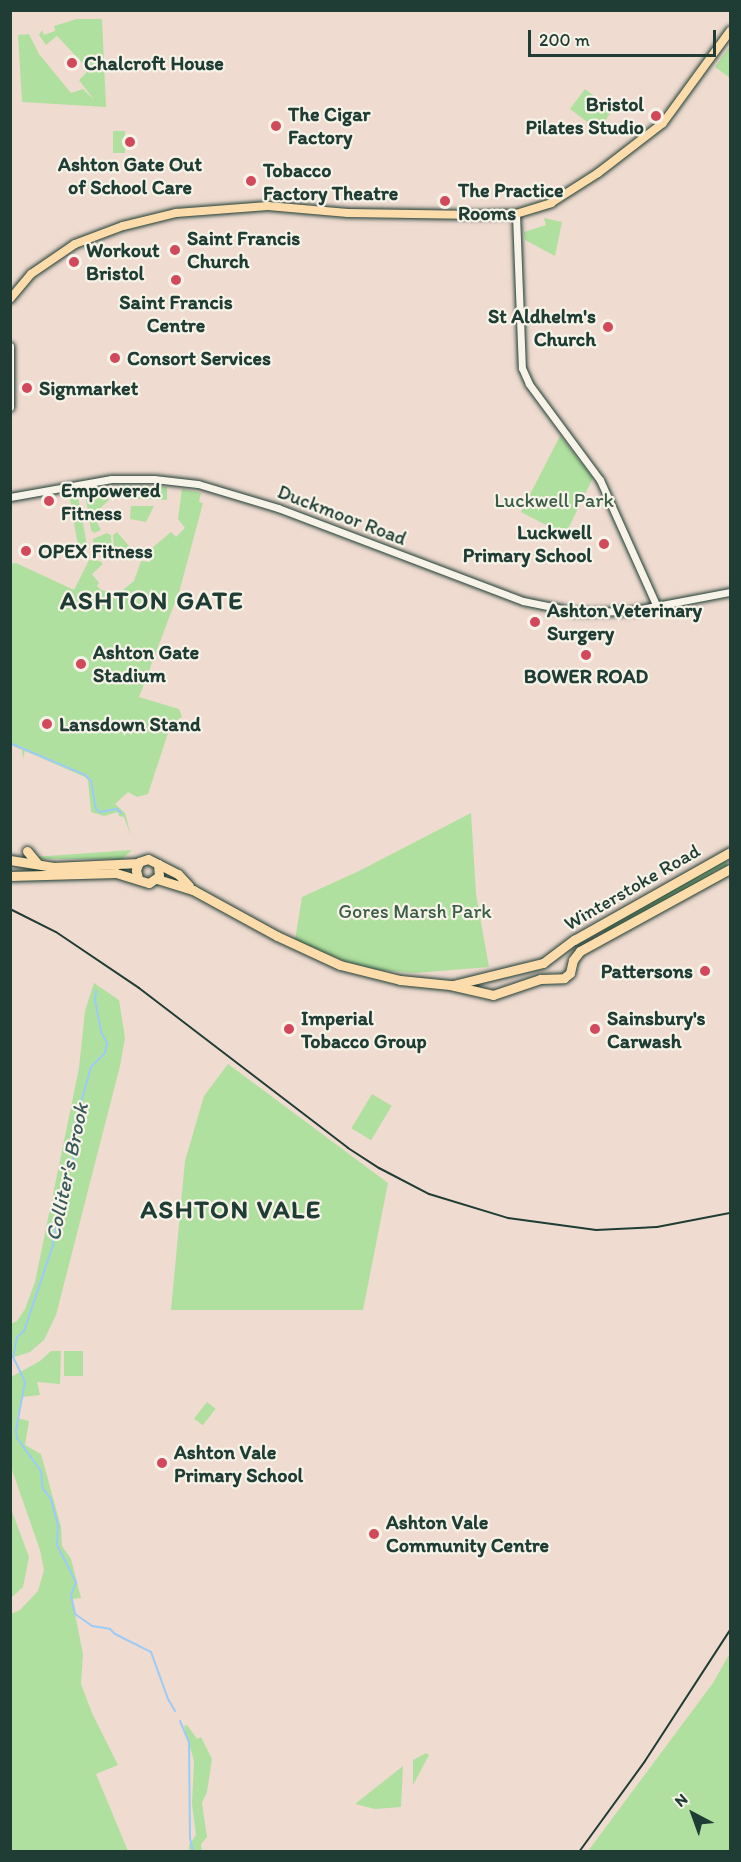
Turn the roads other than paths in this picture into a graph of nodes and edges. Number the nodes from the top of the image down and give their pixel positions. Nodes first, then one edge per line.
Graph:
1 (730, 31) edge
2 (516, 214) junction
3 (11, 302) edge
4 (10, 346) edge
5 (10, 407) edge
6 (10, 497) edge
7 (730, 592) edge
8 (657, 607) junction
9 (27, 851) dead end
10 (730, 852) edge
11 (10, 860) edge
12 (27, 862) junction
13 (139, 863) junction
14 (730, 863) edge
15 (38, 864) junction
16 (158, 864) junction
17 (730, 870) edge
18 (10, 874) edge
19 (42, 875) junction
20 (138, 878) junction
21 (157, 879) junction
22 (193, 890) junction
23 (552, 958) junction
24 (571, 965) junction
25 (486, 978) junction
26 (555, 979) junction
27 (450, 985) junction
28 (482, 992) junction

1 - 2 main road
2 - 3 main road
2 - 8 street
4 - 5 street
6 - 8 street, Duckmoor Road
7 - 8 street, Duckmoor Road
9 - 15 highway
10 - 14 highway, Winterstoke Road
10 - 23 highway, Winterstoke Road
11 - 12 highway
12 - 15 highway
12 - 19 highway
13 - 15 highway
13 - 16 highway
13 - 20 highway
16 - 21 highway
16 - 22 highway, Winterstoke Road
17 - 24 highway, Winterstoke Road
18 - 19 highway
19 - 20 highway
20 - 21 highway
21 - 22 highway, Winterstoke Road
22 - 27 highway, Winterstoke Road
23 - 24 highway, Winterstoke Road
23 - 25 highway, Winterstoke Road
23 - 26 highway
24 - 26 highway, Winterstoke Road
25 - 27 highway, Winterstoke Road
25 - 28 highway
26 - 28 highway, Winterstoke Road
27 - 28 highway, Winterstoke Road

